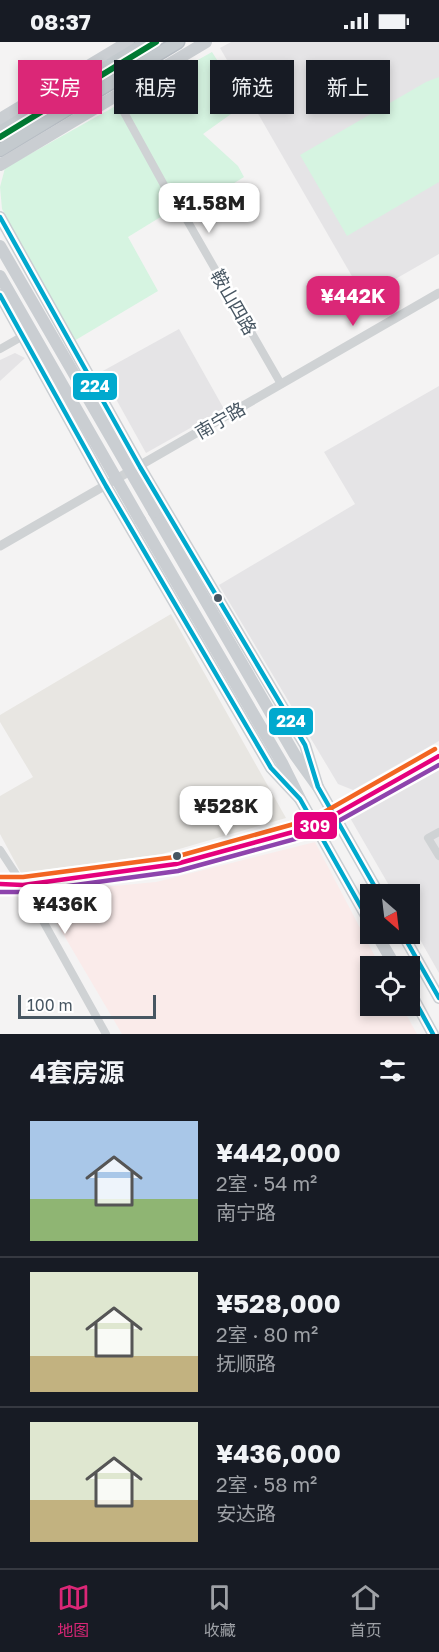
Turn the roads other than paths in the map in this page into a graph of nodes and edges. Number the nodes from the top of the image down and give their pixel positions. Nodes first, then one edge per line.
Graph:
1 (128, 42) edge
2 (147, 42) edge
3 (178, 42) edge
4 (206, 42) edge
5 (176, 60) edge
6 (114, 97) edge
7 (125, 114) edge
8 (0, 118) edge
9 (0, 132) edge
10 (0, 150) edge
11 (0, 165) edge
12 (0, 218) edge
13 (0, 246) edge
14 (0, 276) edge
15 (439, 293) edge
16 (0, 295) edge
17 (23, 336) junction
18 (0, 349) edge
19 (281, 384) junction
20 (140, 466) junction
21 (106, 486) junction
22 (0, 546) edge
23 (439, 756) edge
24 (318, 788) junction
25 (300, 799) junction
26 (334, 815) junction
27 (315, 826) junction
28 (439, 832) edge
29 (0, 850) edge
30 (439, 856) edge
31 (0, 884) edge
32 (373, 884) edge
33 (23, 885) junction
34 (360, 906) edge
35 (408, 944) edge
36 (439, 998) edge
37 (420, 1010) edge
38 (106, 1034) edge
39 (433, 1034) edge

1 - 8 main road
2 - 9 highway
3 - 10 highway
4 - 5 main road
6 - 11 main road
7 - 19 street, 鞍山四路
12 - 20 main road
13 - 24 main road, bridge
14 - 25 main road, bridge
15 - 19 street, 南宁路
16 - 17 main road
17 - 18 street
17 - 21 main road
19 - 20 street, 南宁路
20 - 21 street, 南宁路
20 - 24 main road
21 - 22 street, 南宁路
21 - 25 main road
23 - 26 main road
24 - 26 main road
25 - 27 main road
26 - 27 main road
26 - 32 main road
27 - 33 main road
27 - 34 main road
28 - 30 street
29 - 33 street
31 - 33 main road
33 - 38 street
35 - 36 main road
37 - 39 main road

